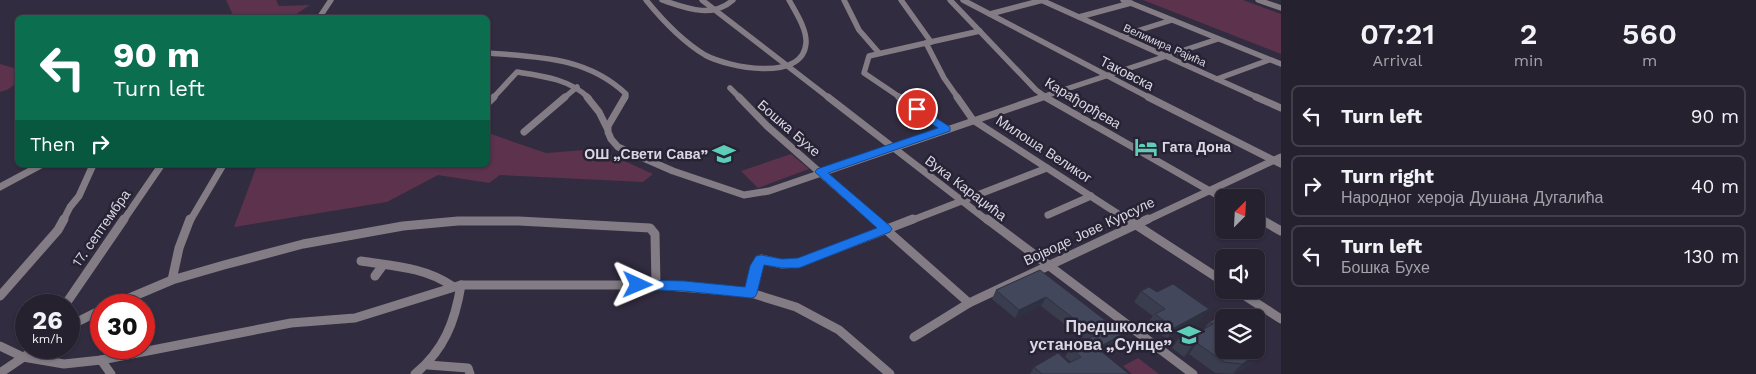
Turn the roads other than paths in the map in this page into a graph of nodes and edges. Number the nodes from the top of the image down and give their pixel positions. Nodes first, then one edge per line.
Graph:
1 (332, 0) edge
2 (646, 0) edge
3 (662, 0) edge
4 (702, 0) edge
5 (733, 0) edge
6 (790, 0) edge
7 (844, 0) edge
8 (902, 0) edge
9 (950, 0) edge
10 (963, 0) edge
11 (1023, 0) edge
12 (1042, 0) edge
13 (1123, 0) edge
14 (1258, 0) edge
15 (1131, 3) junction
16 (1018, 7) junction
17 (1281, 8) edge
18 (715, 10) junction
19 (990, 14) junction
20 (321, 15) edge
21 (1079, 16) junction
22 (1172, 20) junction
23 (980, 31) junction
24 (1121, 36) junction
25 (1218, 38) junction
26 (928, 42) junction
27 (490, 53) edge
28 (879, 53) junction
29 (1167, 56) junction
30 (1269, 60) junction
31 (1281, 64) edge
32 (786, 66) junction
33 (1106, 76) junction
34 (1217, 79) junction
35 (577, 87) junction
36 (730, 88) dead end
37 (1045, 97) junction
38 (490, 101) edge
39 (1281, 108) edge
40 (973, 120) junction
41 (607, 128) junction
42 (946, 129) junction
43 (524, 132) dead end
44 (894, 148) junction
45 (1278, 161) edge
46 (37, 167) edge
47 (92, 167) edge
48 (160, 167) dead end
49 (222, 167) edge
50 (1048, 168) junction
51 (820, 172) junction
52 (0, 187) edge
53 (1209, 191) junction
54 (1215, 194) edge
55 (1091, 196) junction
56 (963, 200) junction
57 (1048, 215) dead end
58 (1265, 222) edge
59 (1134, 224) junction
60 (886, 229) junction
61 (1281, 231) edge
62 (361, 260) dead end
63 (382, 264) junction
64 (1046, 265) junction
65 (375, 276) dead end
66 (1215, 276) edge
67 (172, 280) junction
68 (656, 285) junction
69 (457, 286) junction
70 (751, 293) junction
71 (72, 294) edge
72 (139, 294) edge
73 (0, 296) edge
74 (1250, 299) edge
75 (969, 303) junction
76 (1281, 319) edge
77 (914, 337) dead end
78 (1, 347) edge
79 (15, 353) edge
80 (20, 359) edge
81 (33, 359) edge
82 (101, 360) junction
83 (428, 365) junction
84 (0, 373) edge
85 (111, 374) edge
86 (415, 374) edge
87 (470, 374) edge
88 (890, 374) edge
89 (1193, 374) edge

1 - 20 street
2 - 32 street
3 - 18 street
4 - 18 street, Вука Караџића
5 - 18 street
6 - 32 street
7 - 28 street
8 - 26 street, Милоша Великог
9 - 23 street, Карађорђева
10 - 19 street, Таковска
11 - 16 street
12 - 16 street
12 - 21 street, Велимира Рајића
13 - 15 street
14 - 17 street
15 - 21 street
15 - 22 street
16 - 19 street
18 - 32 street, Вука Караџића
19 - 33 street, Таковска
21 - 24 street, Велимира Рајића
22 - 24 street
22 - 25 street
23 - 26 street
23 - 37 street, Карађорђева
24 - 29 street, Велимира Рајића
25 - 29 street
25 - 30 street
26 - 28 street
26 - 40 street, Милоша Великог
27 - 41 street
28 - 42 street
29 - 33 street
29 - 34 street, Велимира Рајића
30 - 31 street
30 - 34 street
32 - 44 street, Вука Караџића
33 - 37 street
33 - 45 street, Таковска
34 - 39 street, Велимира Рајића
35 - 38 street
35 - 41 street
35 - 43 street
36 - 51 street, Бошка Бухе
37 - 40 street
37 - 53 street, Карађорђева
40 - 42 street
40 - 50 street, Милоша Великог
41 - 51 street
42 - 44 street
44 - 51 street
44 - 56 street, Вука Караџића
45 - 53 street, Војводе Јове Курсуле
46 - 52 street
47 - 73 street
48 - 71 street, 17. септембра
49 - 67 street
50 - 55 street, Милоша Великог
50 - 56 street
51 - 60 street, Бошка Бухе
53 - 54 street, Карађорђева
53 - 59 street, Војводе Јове Курсуле
55 - 57 street
55 - 59 street, Милоша Великог
56 - 60 street
56 - 64 street, Вука Караџића
58 - 61 street
59 - 64 street, Војводе Јове Курсуле
59 - 66 street, Милоша Великог
60 - 70 street
60 - 75 street, Бошка Бухе
62 - 63 street
63 - 65 street
63 - 69 street
64 - 75 street, Војводе Јове Курсуле
64 - 89 street, Вука Караџића
67 - 68 street
67 - 72 street
68 - 69 street
68 - 70 street
69 - 82 street
69 - 83 street
70 - 88 street
74 - 76 street
75 - 77 street, Војводе Јове Курсуле
78 - 79 street
80 - 84 street
81 - 82 street
82 - 85 street
83 - 86 street
83 - 87 street

